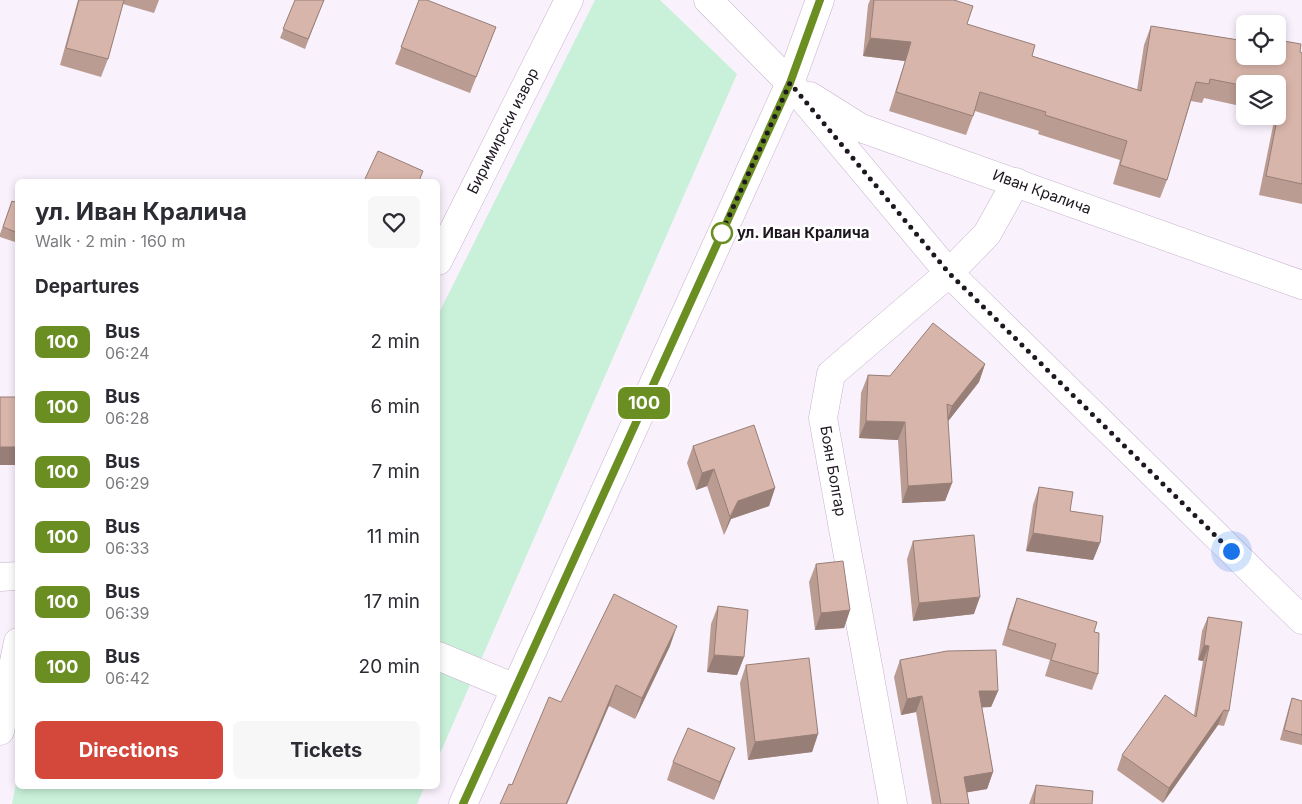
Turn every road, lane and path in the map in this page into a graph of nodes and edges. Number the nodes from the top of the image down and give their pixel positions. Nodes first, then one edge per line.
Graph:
1 (569, 0) edge
2 (708, 0) edge
3 (820, 0) edge
4 (790, 83) junction
5 (1016, 182) junction
6 (440, 257) edge
7 (949, 273) junction
8 (1302, 285) edge
9 (0, 576) edge
10 (15, 576) edge
11 (1302, 620) edge
12 (15, 657) edge
13 (440, 657) edge
14 (515, 688) junction
15 (0, 731) edge
16 (463, 804) edge
17 (893, 804) edge

1 - 6 street, Биримирски извор
2 - 4 street, Иван Кралича
3 - 4 street
4 - 5 street, Иван Кралича
4 - 7 street, Иван Кралича
4 - 14 street
5 - 7 street, Боян Болгар
5 - 8 street, Иван Кралича
7 - 11 street, Иван Кралича
7 - 17 street, Боян Болгар
9 - 10 street
12 - 15 street
13 - 14 street
14 - 16 street

